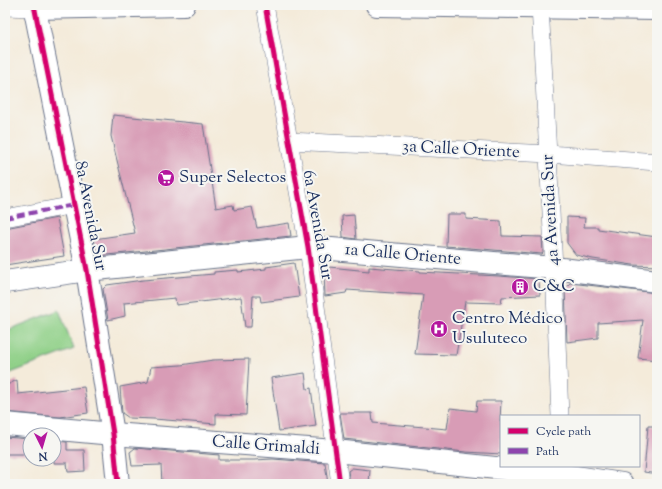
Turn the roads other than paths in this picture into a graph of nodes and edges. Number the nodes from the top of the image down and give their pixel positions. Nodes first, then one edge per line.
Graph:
1 (184, 5) edge
2 (265, 5) edge
3 (377, 5) edge
4 (34, 6) edge
5 (540, 6) edge
6 (5, 7) edge
7 (657, 9) edge
8 (288, 142) junction
9 (549, 154) junction
10 (657, 162) edge
11 (74, 206) junction
12 (5, 218) edge
13 (308, 247) junction
14 (554, 268) junction
15 (87, 270) junction
16 (5, 282) edge
17 (657, 282) edge
18 (560, 415) edge
19 (5, 424) edge
20 (112, 434) junction
21 (335, 451) junction
22 (562, 475) edge
23 (118, 484) edge
24 (340, 484) edge
25 (622, 484) edge

1 - 4 main road
2 - 8 street, 6a Avenida Sur
3 - 5 main road
4 - 6 street
4 - 11 main road, 8a Avenida Sur
5 - 7 main road
5 - 9 street, 4a Avenida Sur
8 - 9 street, 3a Calle Oriente
8 - 13 street, 6a Avenida Sur
9 - 10 street, 3a Calle Oriente
9 - 14 street, 4a Avenida Sur
11 - 12 street
11 - 15 main road, 8a Avenida Sur
13 - 14 main road, 1a Calle Oriente
13 - 15 main road, 1a Calle Oriente
13 - 21 street, 6a Avenida Sur
14 - 17 main road, 1a Calle Oriente
14 - 18 street, 4a Avenida Sur
15 - 16 main road, 1a Calle Oriente
15 - 20 main road, 8a Avenida Sur
19 - 20 main road, Calle Grimaldi
20 - 21 main road, Calle Grimaldi
20 - 23 main road, 8a Avenida Sur
21 - 22 main road, Calle Grimaldi
21 - 24 street, 6a Avenida Sur
22 - 25 main road, Calle Grimaldi

